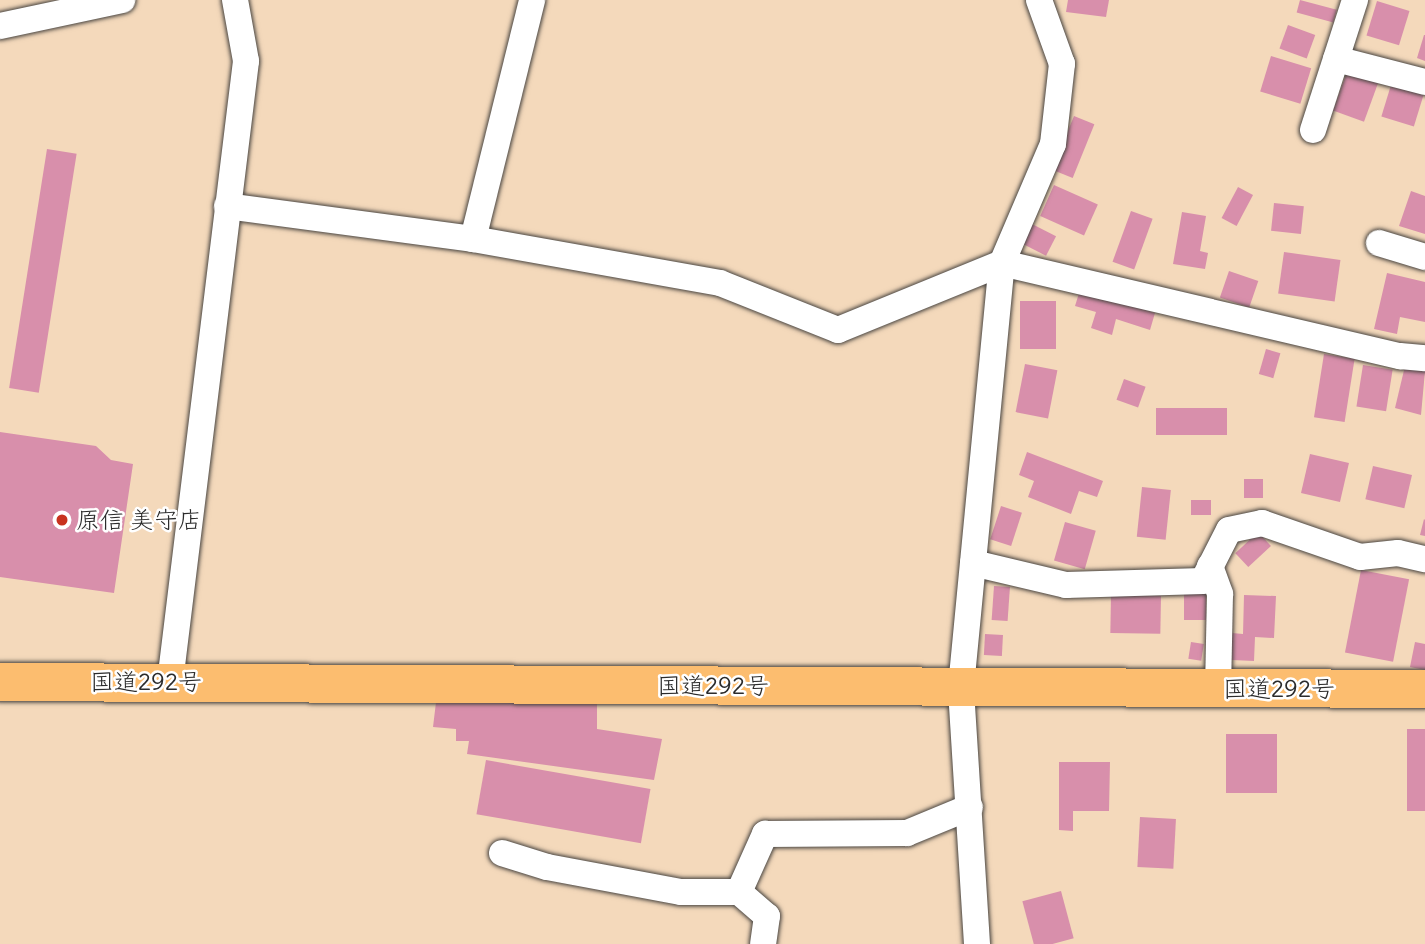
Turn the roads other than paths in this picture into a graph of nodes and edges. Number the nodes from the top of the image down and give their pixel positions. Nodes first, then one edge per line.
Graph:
1 (122, 0) edge
2 (235, 0) edge
3 (532, 0) edge
4 (1039, 0) edge
5 (1355, 0) edge
6 (0, 26) edge
7 (1336, 60) junction
8 (1425, 82) edge
9 (1313, 130) dead end
10 (227, 206) junction
11 (473, 239) junction
12 (1379, 243) dead end
13 (1425, 257) edge
14 (1002, 263) junction
15 (1425, 358) edge
16 (1425, 559) edge
17 (973, 564) junction
18 (1210, 566) junction
19 (0, 682) edge
20 (170, 682) junction
21 (961, 687) junction
22 (1218, 689) junction
23 (1425, 689) edge
24 (970, 807) junction
25 (502, 853) dead end
26 (739, 892) junction
27 (763, 944) edge
28 (977, 944) edge

1 - 6 street
2 - 10 street
3 - 11 street
4 - 14 street
5 - 7 street
7 - 8 street
7 - 9 street
10 - 11 street
10 - 20 street
11 - 14 street
12 - 13 street
14 - 15 street
14 - 17 street
16 - 18 street
17 - 18 street
17 - 21 street
18 - 22 street
19 - 20 highway, 国道292号
20 - 21 highway, 国道292号
21 - 22 highway, 国道292号
21 - 24 street
22 - 23 highway, 国道292号
24 - 26 street
24 - 28 street
25 - 26 street
26 - 27 street

